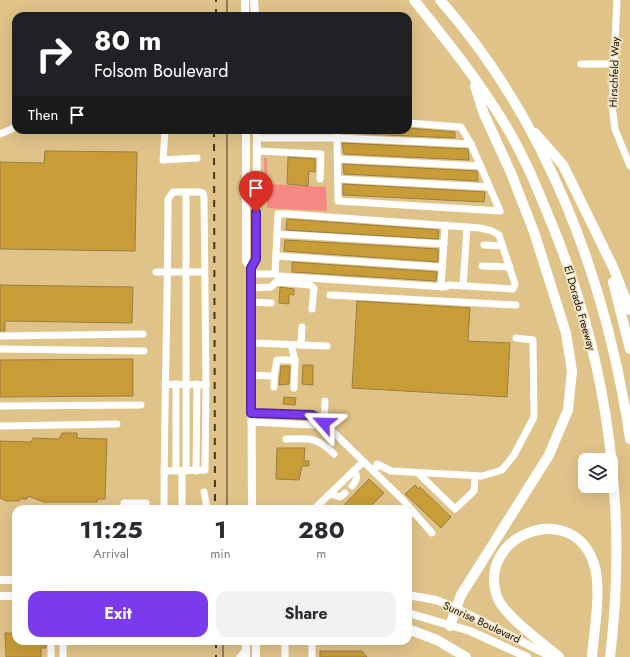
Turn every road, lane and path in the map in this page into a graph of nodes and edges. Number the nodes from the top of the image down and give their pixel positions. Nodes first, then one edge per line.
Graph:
1 (245, 0) edge
2 (254, 0) edge
3 (414, 0) edge
4 (440, 0) edge
5 (617, 0) edge
6 (245, 12) edge
7 (255, 12) edge
8 (581, 64) dead end
9 (614, 64) junction
10 (471, 72) junction
11 (525, 121) junction
12 (412, 123) edge
13 (12, 129) edge
14 (0, 134) edge
15 (165, 134) edge
16 (252, 134) edge
17 (252, 134) edge
18 (259, 134) edge
19 (276, 134) edge
20 (337, 134) edge
21 (337, 138) junction
22 (276, 139) junction
23 (471, 144) junction
24 (257, 151) junction
25 (197, 158) dead end
26 (338, 159) junction
27 (480, 166) junction
28 (630, 166) edge
29 (320, 179) dead end
30 (338, 179) junction
31 (489, 186) junction
32 (186, 192) junction
33 (445, 225) junction
34 (467, 227) junction
35 (277, 234) junction
36 (444, 244) junction
37 (484, 245) dead end
38 (502, 246) junction
39 (605, 251) junction
40 (276, 256) junction
41 (482, 266) dead end
42 (442, 267) junction
43 (510, 267) junction
44 (251, 271) junction
45 (156, 272) dead end
46 (168, 272) junction
47 (185, 272) junction
48 (204, 272) junction
49 (275, 274) junction
50 (462, 286) junction
51 (441, 287) junction
52 (251, 288) junction
53 (330, 295) dead end
54 (251, 302) junction
55 (271, 303) dead end
56 (516, 305) dead end
57 (312, 309) dead end
58 (630, 310) edge
59 (302, 327) dead end
60 (143, 334) dead end
61 (0, 336) edge
62 (516, 338) dead end
63 (251, 343) junction
64 (291, 345) junction
65 (301, 345) junction
66 (327, 346) dead end
67 (0, 349) edge
68 (144, 350) dead end
69 (630, 350) edge
70 (295, 360) junction
71 (251, 375) junction
72 (274, 376) junction
73 (165, 384) junction
74 (176, 384) junction
75 (198, 384) junction
76 (187, 385) junction
77 (206, 385) junction
78 (274, 387) dead end
79 (294, 388) dead end
80 (325, 401) dead end
81 (141, 405) dead end
82 (0, 406) edge
83 (251, 413) junction
84 (251, 422) junction
85 (324, 423) junction
86 (117, 424) dead end
87 (0, 426) edge
88 (286, 439) dead end
89 (630, 439) edge
90 (334, 454) dead end
91 (363, 462) junction
92 (354, 470) junction
93 (164, 471) junction
94 (181, 471) junction
95 (196, 471) junction
96 (374, 472) junction
97 (418, 473) junction
98 (475, 476) junction
99 (352, 486) dead end
100 (204, 492) dead end
101 (345, 493) dead end
102 (330, 494) junction
103 (124, 505) edge
104 (146, 505) edge
105 (164, 505) edge
106 (182, 505) edge
107 (206, 505) edge
108 (252, 505) edge
109 (318, 505) edge
110 (407, 505) edge
111 (412, 510) edge
112 (432, 532) dead end
113 (0, 580) edge
114 (12, 580) edge
115 (0, 596) edge
116 (12, 596) edge
117 (412, 596) edge
118 (456, 608) junction
119 (412, 614) edge
120 (450, 626) junction
121 (412, 631) edge
122 (51, 645) edge
123 (63, 645) edge
124 (256, 645) edge
125 (285, 645) edge
126 (312, 645) edge
127 (246, 654) edge
128 (51, 657) edge
129 (63, 657) edge
130 (240, 657) edge
131 (256, 657) edge
132 (285, 657) edge
133 (312, 657) edge
134 (466, 657) edge
135 (527, 657) edge
136 (552, 657) edge
137 (559, 657) edge
138 (592, 657) edge
139 (610, 657) edge

1 - 6 main road
2 - 7 main road
3 - 10 highway, El Dorado Freeway
4 - 11 highway, El Dorado Freeway
5 - 9 street, Hirschfeld Way
8 - 9 street
9 - 28 street, Hirschfeld Way
10 - 118 highway
10 - 139 highway, El Dorado Freeway
11 - 39 highway
11 - 89 highway, El Dorado Freeway
12 - 23 street
13 - 14 street
15 - 25 street
16 - 24 main road
17 - 44 main road
18 - 22 street
19 - 22 street
20 - 21 street
21 - 22 street
21 - 23 street
21 - 26 street
23 - 27 street
24 - 29 street
24 - 44 main road
26 - 27 street
26 - 30 street
27 - 31 street
30 - 31 street
30 - 31 street
32 - 46 street
32 - 47 street
32 - 48 street
33 - 34 street
33 - 35 street
33 - 36 street
34 - 38 street
34 - 50 street
35 - 36 street
35 - 40 street
36 - 42 street
37 - 38 street
38 - 43 street
39 - 58 highway
39 - 69 highway
40 - 42 street
40 - 49 street
41 - 43 street
42 - 51 street
43 - 50 street
44 - 49 street
44 - 52 main road
45 - 46 street
46 - 47 street
46 - 73 street
47 - 48 street
47 - 76 street
48 - 77 street
49 - 51 street
50 - 51 street
52 - 54 main road
52 - 57 street
53 - 56 street
54 - 55 street
54 - 63 main road
59 - 65 street
60 - 61 street
62 - 98 street
63 - 64 street
63 - 71 main road
64 - 65 street
64 - 70 street
65 - 66 street
67 - 68 street
70 - 72 street
70 - 79 street
71 - 72 street
71 - 83 main road
72 - 78 street
73 - 74 street
73 - 93 street
74 - 76 street
74 - 94 street
75 - 76 street
75 - 77 street
75 - 95 street
76 - 94 street
77 - 95 street
80 - 85 street
81 - 82 street
83 - 84 main road
83 - 85 street
84 - 85 street
84 - 108 main road
85 - 91 street
86 - 87 street
88 - 90 street
91 - 92 street
91 - 96 street
92 - 99 street
92 - 102 street
93 - 94 street
93 - 105 street
94 - 95 street
94 - 106 street
96 - 97 street
96 - 110 street
97 - 98 street
97 - 98 street
100 - 107 street
101 - 102 street
102 - 109 street
103 - 104 street
111 - 112 street
113 - 114 main road
115 - 116 main road
117 - 118 main road, Sunrise Boulevard
118 - 120 highway
118 - 136 main road, Sunrise Boulevard
119 - 120 main road, Sunrise Boulevard
120 - 135 main road, Sunrise Boulevard
121 - 134 highway
122 - 128 street
123 - 129 street
124 - 131 main road
125 - 132 street
126 - 133 street
127 - 130 street
137 - 138 highway

